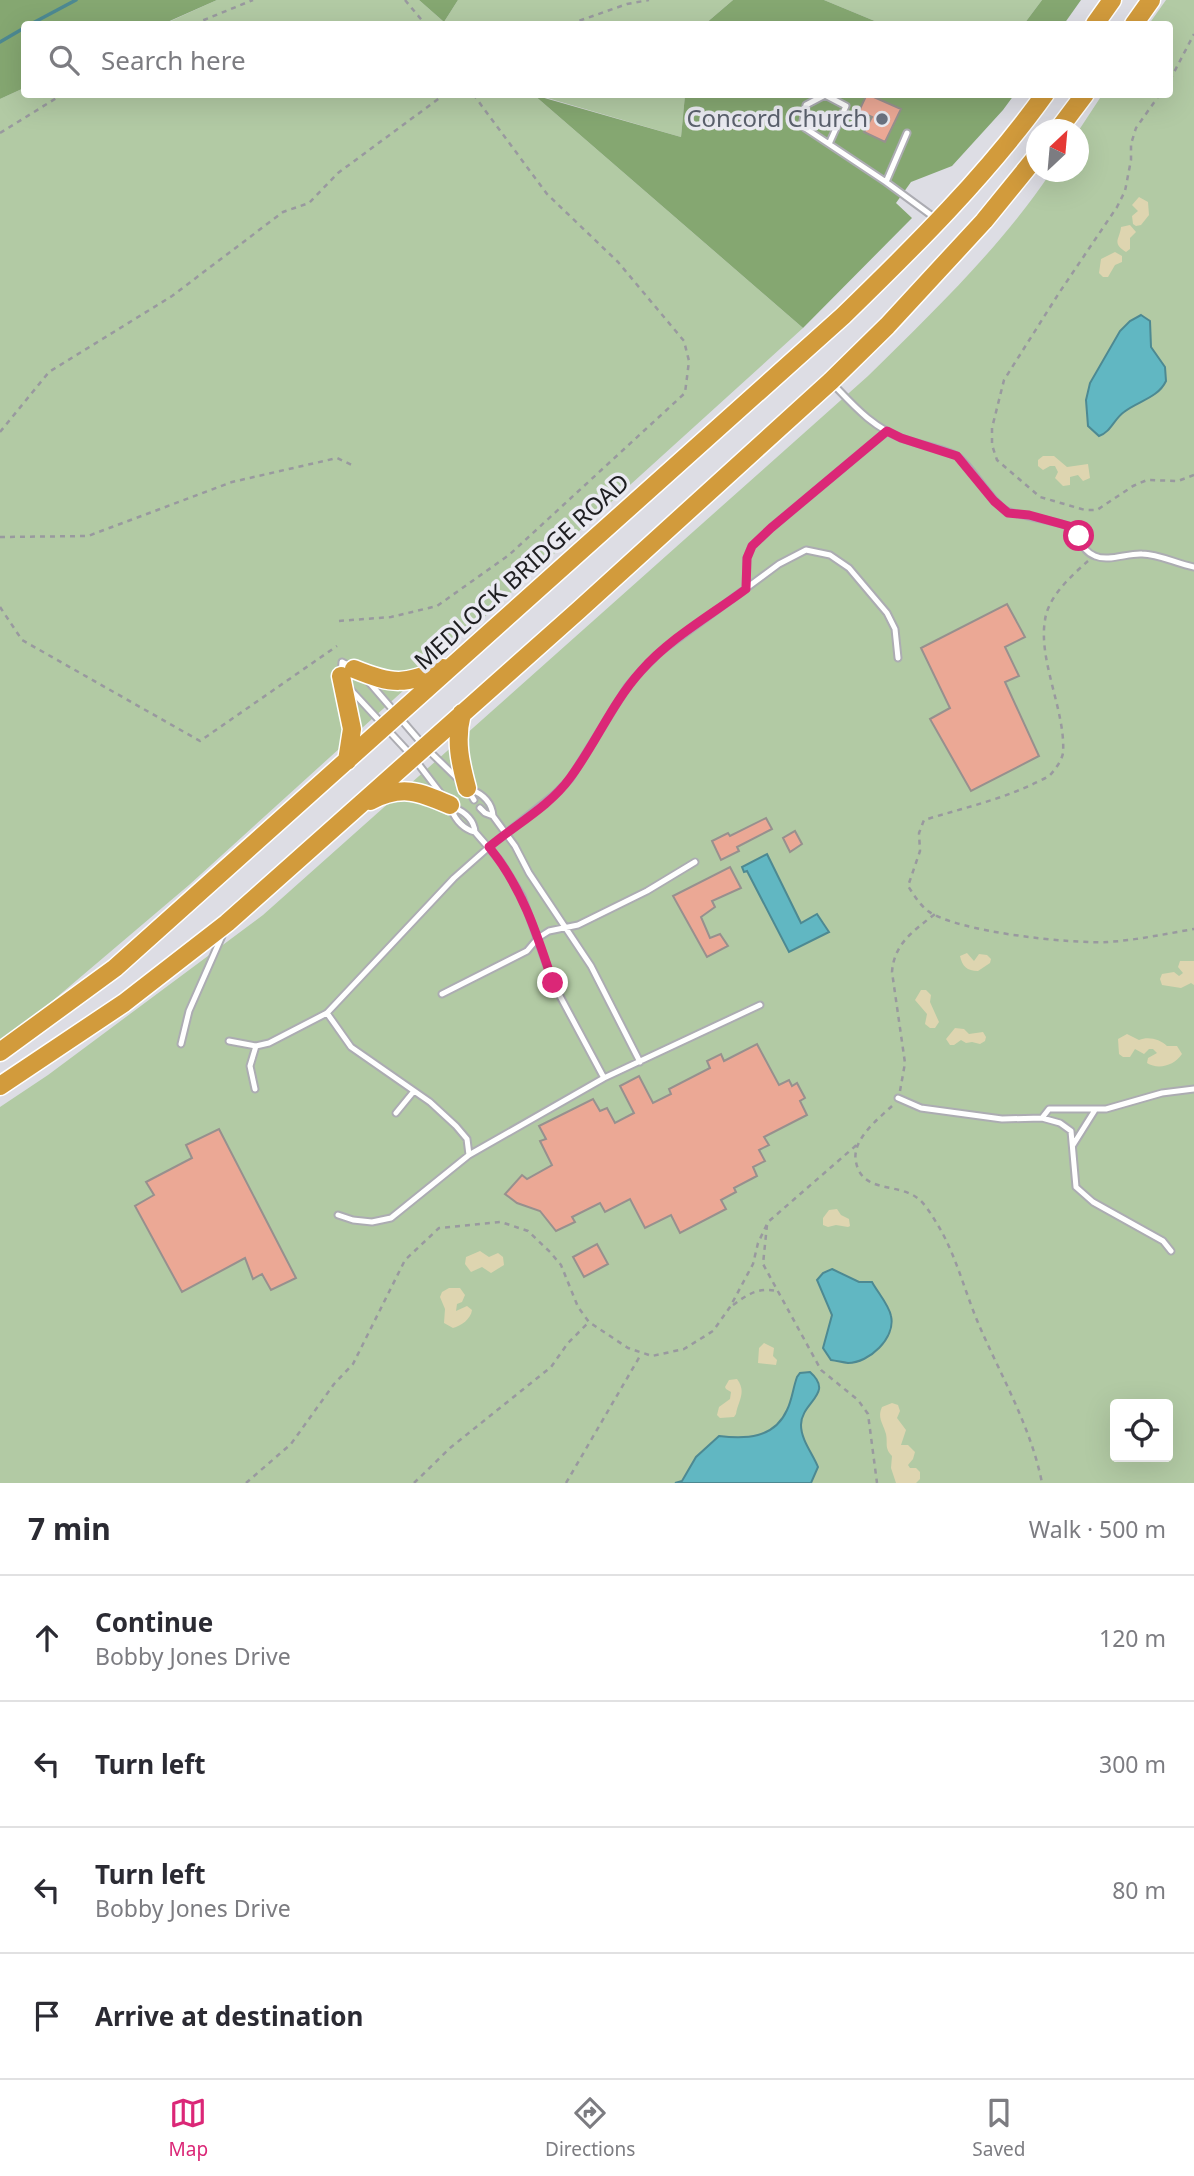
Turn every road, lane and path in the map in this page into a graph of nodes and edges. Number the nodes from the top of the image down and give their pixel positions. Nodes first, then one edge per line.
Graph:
1 (253, 0) edge
2 (405, 0) edge
3 (649, 0) edge
4 (1112, 0) edge
5 (1151, 0) edge
6 (201, 21) edge
7 (422, 21) edge
8 (579, 21) edge
9 (1097, 21) edge
10 (1136, 21) edge
11 (1194, 34) edge
12 (1173, 74) edge
13 (57, 98) edge
14 (440, 98) edge
15 (476, 98) edge
16 (819, 98) edge
17 (831, 98) edge
18 (1042, 98) edge
19 (1082, 98) edge
20 (1157, 98) edge
21 (1066, 119) edge
22 (0, 133) edge
23 (908, 134) dead end
24 (829, 144) junction
25 (1026, 170) edge
26 (886, 182) junction
27 (938, 220) junction
28 (831, 381) junction
29 (887, 431) junction
30 (0, 432) edge
31 (354, 466) dead end
32 (1194, 475) edge
33 (0, 537) edge
34 (1093, 556) junction
35 (1194, 567) edge
36 (746, 589) junction
37 (0, 607) edge
38 (339, 621) dead end
39 (337, 646) dead end
40 (898, 658) dead end
41 (459, 661) junction
42 (348, 672) junction
43 (462, 713) junction
44 (392, 721) junction
45 (419, 752) junction
46 (347, 761) junction
47 (470, 794) junction
48 (450, 805) junction
49 (480, 808) dead end
50 (355, 809) junction
51 (493, 816) junction
52 (475, 832) junction
53 (506, 832) junction
54 (489, 847) junction
55 (695, 862) dead end
56 (935, 915) junction
57 (227, 923) junction
58 (564, 928) junction
59 (1194, 929) edge
60 (538, 938) junction
61 (442, 994) dead end
62 (760, 1005) dead end
63 (327, 1013) junction
64 (229, 1041) dead end
65 (181, 1044) dead end
66 (256, 1046) junction
67 (0, 1052) edge
68 (640, 1062) junction
69 (604, 1078) junction
70 (0, 1086) edge
71 (255, 1089) dead end
72 (1194, 1089) edge
73 (414, 1091) junction
74 (898, 1098) junction
75 (1095, 1110) junction
76 (396, 1112) dead end
77 (1042, 1118) junction
78 (860, 1142) junction
79 (1073, 1145) junction
80 (469, 1154) junction
81 (338, 1215) dead end
82 (768, 1222) junction
83 (1171, 1251) dead end
84 (778, 1291) junction
85 (730, 1307) junction
86 (589, 1322) junction
87 (640, 1356) dead end
88 (246, 1483) edge
89 (414, 1483) edge
90 (566, 1483) edge
91 (877, 1483) edge
92 (1042, 1483) edge

1 - 6 path
2 - 7 path
3 - 8 path
4 - 9 highway
5 - 10 highway
11 - 12 path
13 - 22 path
14 - 30 path
15 - 38 path
16 - 24 lane
17 - 24 lane
18 - 27 highway, MEDLOCK BRIDGE ROAD
19 - 21 highway
20 - 32 path
23 - 26 lane
24 - 26 lane
25 - 28 highway
26 - 27 lane
27 - 41 highway, MEDLOCK BRIDGE ROAD
28 - 29 lane
28 - 43 highway
29 - 34 lane
29 - 36 lane
31 - 33 path
34 - 35 lane
34 - 56 path
36 - 40 lane
36 - 53 lane
37 - 39 path
41 - 42 highway
41 - 44 highway, MEDLOCK BRIDGE ROAD
42 - 44 lane
42 - 44 lane
42 - 46 highway
43 - 45 highway
43 - 47 highway
44 - 45 lane
44 - 45 lane
44 - 46 highway, MEDLOCK BRIDGE ROAD
45 - 47 lane
45 - 48 lane
45 - 50 highway
46 - 67 highway, MEDLOCK BRIDGE ROAD
47 - 48 lane
47 - 51 lane
48 - 50 highway
48 - 52 lane
48 - 52 lane
49 - 51 lane
50 - 57 highway
51 - 53 lane
52 - 54 lane
53 - 54 lane
53 - 58 lane
54 - 60 lane
54 - 63 lane
55 - 58 lane
56 - 59 path
56 - 74 path
57 - 65 lane
57 - 70 highway
58 - 60 lane
58 - 68 lane
60 - 61 lane
60 - 69 lane
62 - 68 lane
63 - 66 lane
63 - 73 lane
64 - 66 lane
66 - 71 lane
68 - 69 lane
69 - 80 lane
72 - 75 lane
73 - 76 lane
73 - 80 lane
74 - 77 lane
74 - 78 path
75 - 77 lane
75 - 79 lane
77 - 79 lane
78 - 82 path
78 - 92 path
79 - 83 lane
80 - 81 lane
82 - 84 path
82 - 85 path
84 - 85 path
84 - 91 path
85 - 86 path
86 - 88 path
86 - 89 path
87 - 90 path

